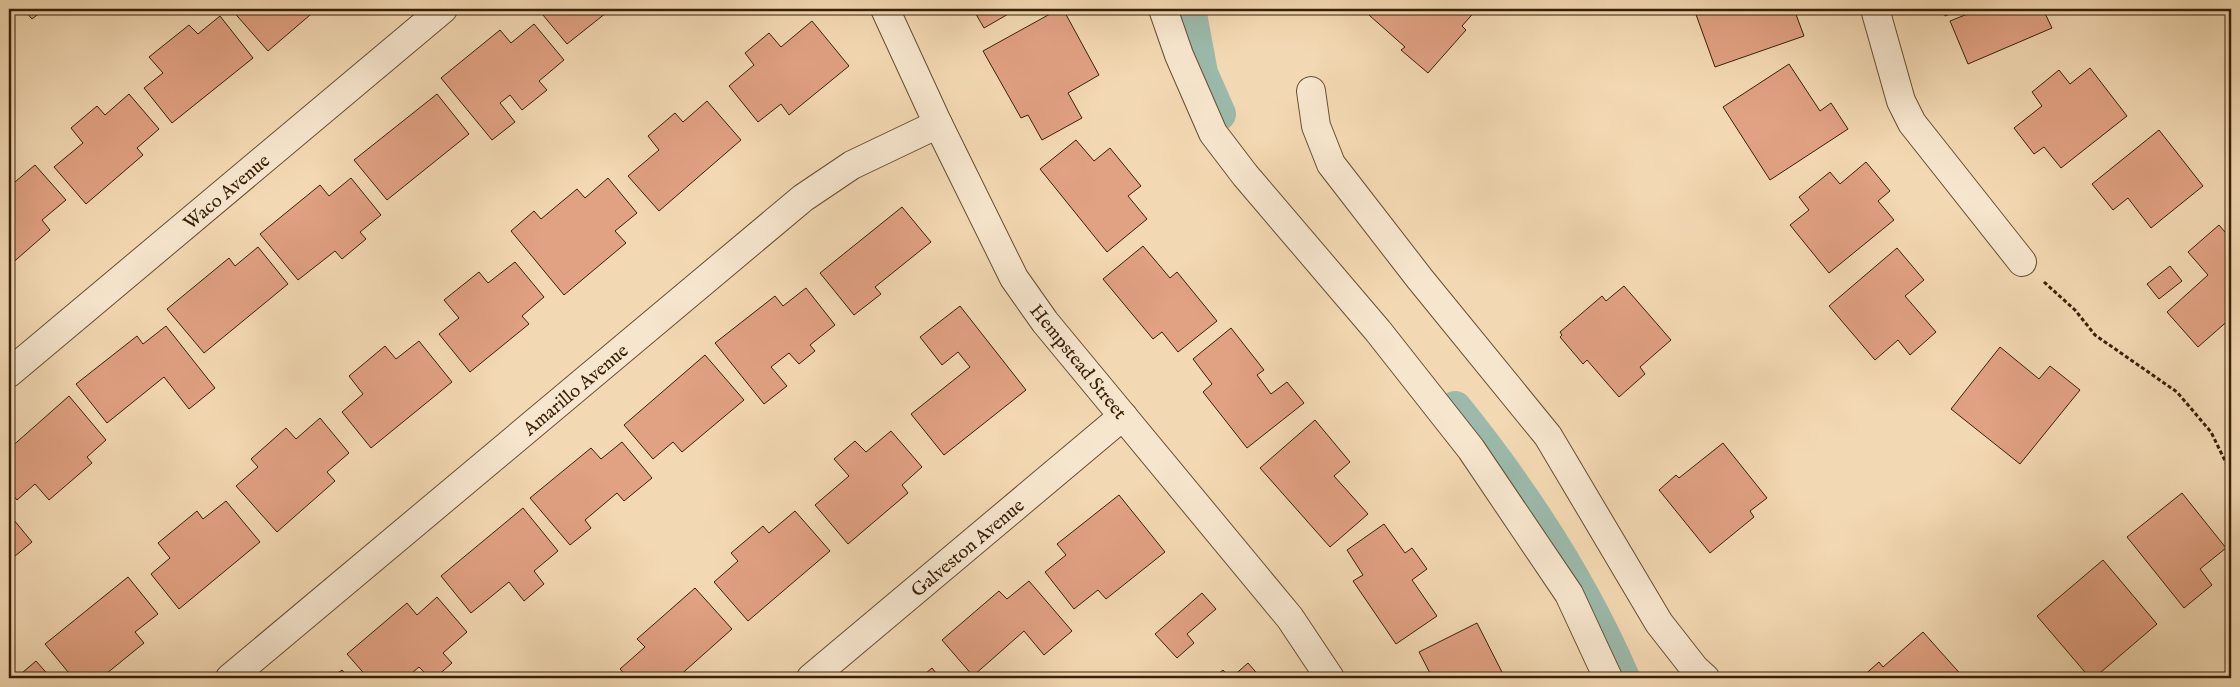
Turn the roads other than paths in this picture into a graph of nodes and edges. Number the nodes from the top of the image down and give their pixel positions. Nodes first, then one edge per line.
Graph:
1 (443, 9) edge
2 (885, 9) edge
3 (1163, 9) edge
4 (1875, 9) edge
5 (1311, 91) dead end
6 (938, 124) junction
7 (2022, 262) road end
8 (9, 373) edge
9 (1124, 416) junction
10 (230, 678) edge
11 (811, 678) edge
12 (1330, 678) edge
13 (1608, 678) edge
14 (1705, 678) edge

1 - 8 street, Waco Avenue
2 - 6 street, Hempstead Street
3 - 13 street
4 - 7 street
5 - 14 street
6 - 9 street, Hempstead Street
6 - 10 street, Amarillo Avenue
9 - 11 street, Galveston Avenue
9 - 12 street, Hempstead Street

